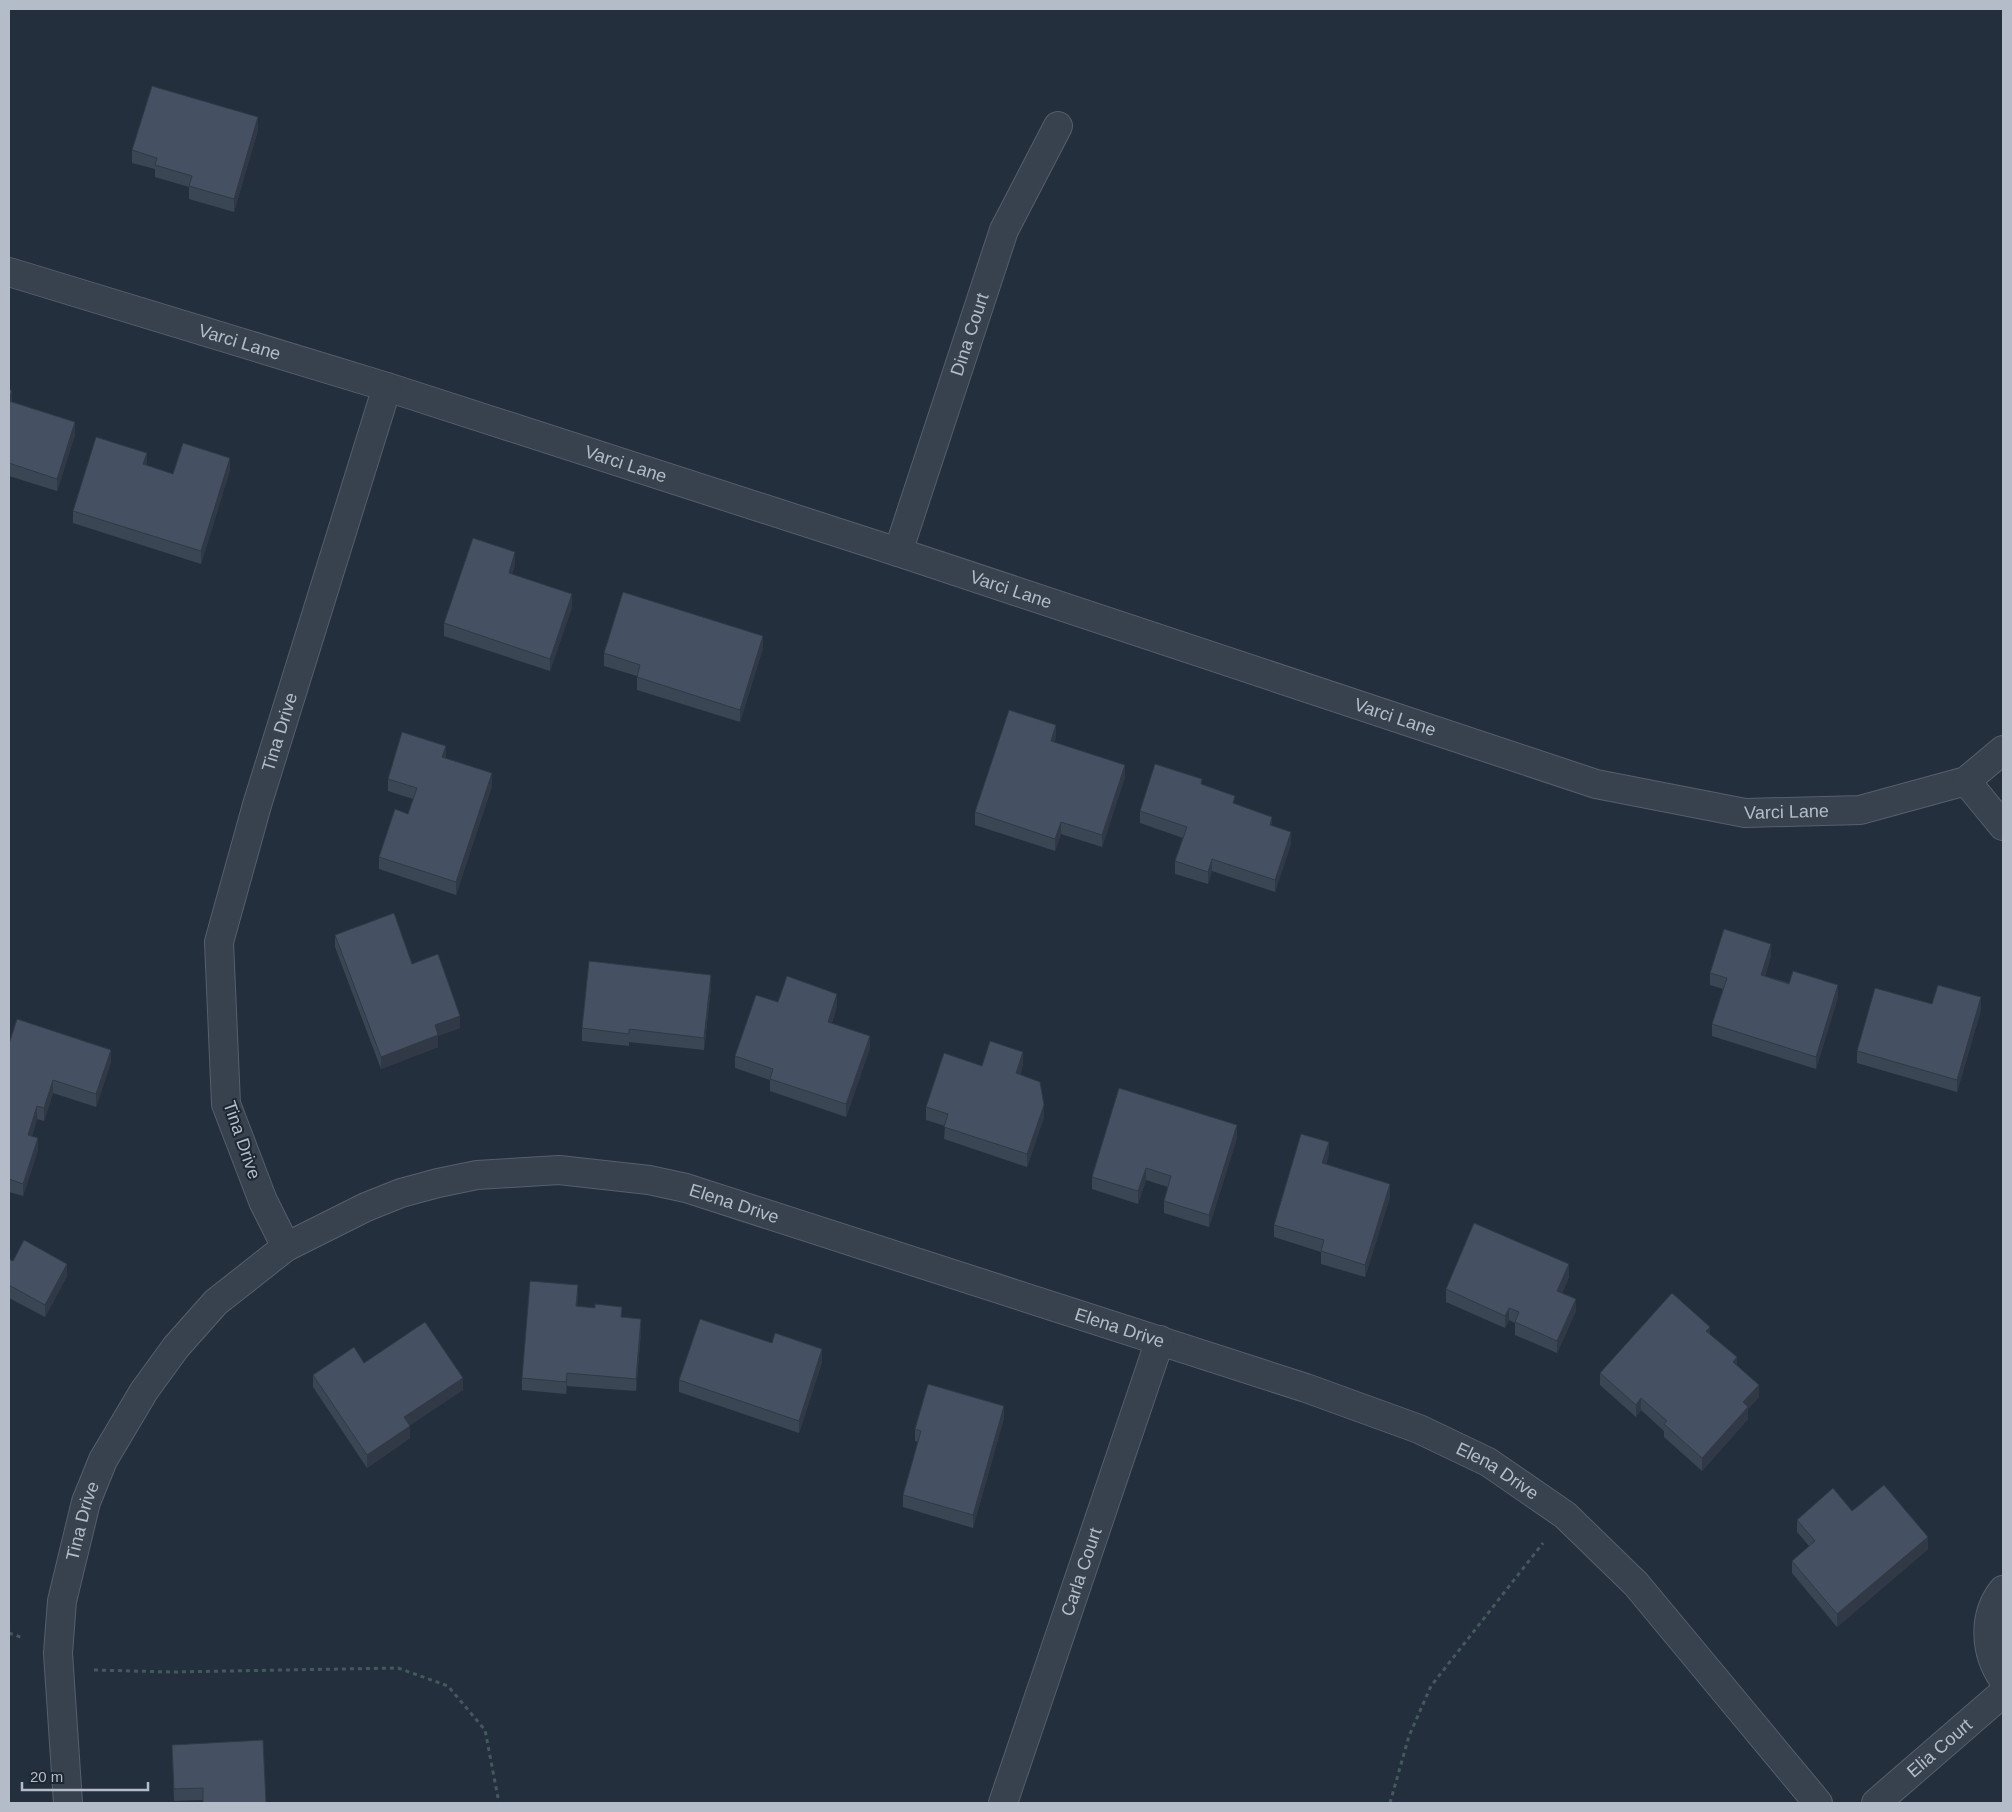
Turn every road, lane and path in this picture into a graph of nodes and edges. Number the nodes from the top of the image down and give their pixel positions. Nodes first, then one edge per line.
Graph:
1 (1058, 126) dead end
2 (9, 272) edge
3 (387, 387) junction
4 (898, 552) junction
5 (2003, 750) edge
6 (1966, 781) junction
7 (2003, 826) edge
8 (286, 1247) junction
9 (1160, 1340) junction
10 (1565, 1515) junction
11 (2003, 1590) edge
12 (9, 1633) edge
13 (58, 1653) junction
14 (2003, 1679) edge
15 (2003, 1694) edge
16 (68, 1803) edge
17 (498, 1803) edge
18 (1003, 1803) edge
19 (1390, 1803) edge
20 (1818, 1803) edge
21 (1876, 1803) edge

1 - 4 street, Dina Court
2 - 3 street, Varci Lane
3 - 4 street, Varci Lane
3 - 8 street, Tina Drive
4 - 6 street, Varci Lane
5 - 6 street
6 - 7 street
8 - 9 street, Elena Drive
8 - 13 street, Tina Drive
9 - 10 street, Elena Drive
9 - 18 street, Carla Court
10 - 19 path
10 - 20 street, Elena Drive
11 - 14 street
12 - 13 path
13 - 16 street, Tina Drive
13 - 17 path
15 - 21 street, Elia Court

